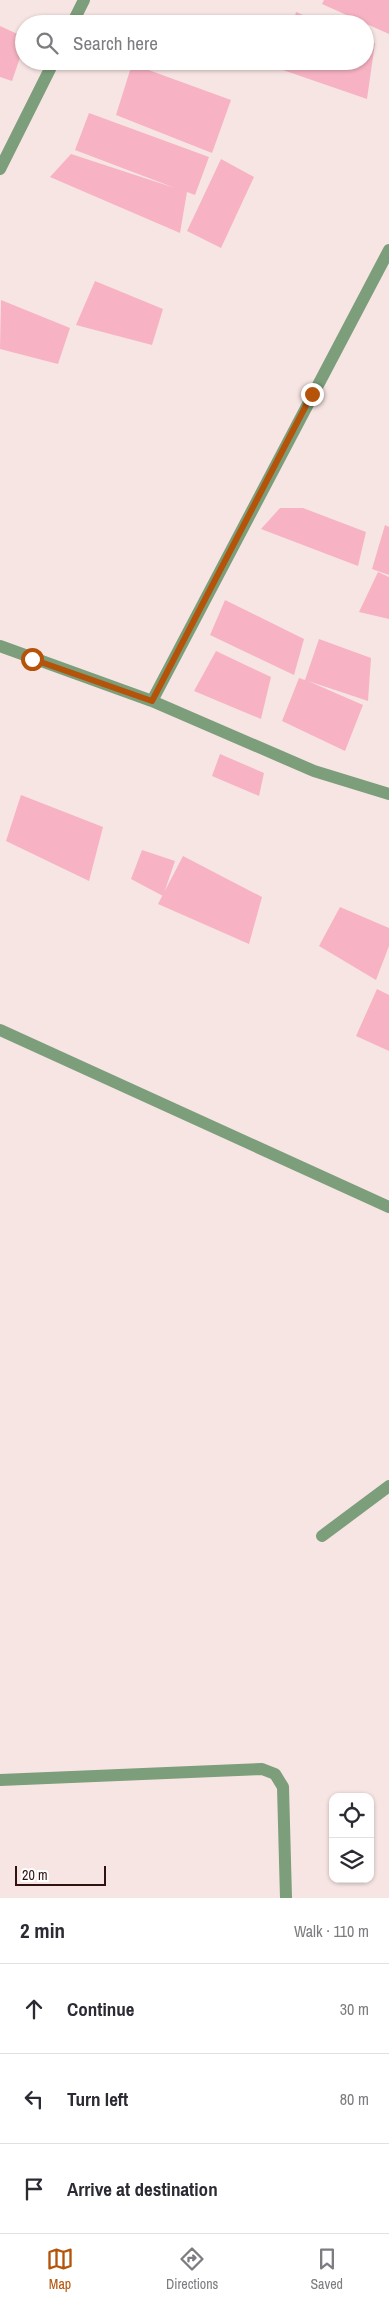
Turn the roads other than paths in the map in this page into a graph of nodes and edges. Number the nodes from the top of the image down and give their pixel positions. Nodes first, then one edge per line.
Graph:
1 (84, 0) edge
2 (76, 15) edge
3 (50, 70) edge
4 (0, 169) edge
5 (389, 250) edge
6 (0, 646) edge
7 (152, 701) junction
8 (389, 794) edge
9 (0, 1030) edge
10 (389, 1207) edge
11 (389, 1486) edge
12 (322, 1536) dead end
13 (0, 1780) edge
14 (286, 1898) edge

1 - 2 street
3 - 4 street
5 - 7 street
6 - 7 street
7 - 8 street
9 - 10 street
11 - 12 street
13 - 14 street

